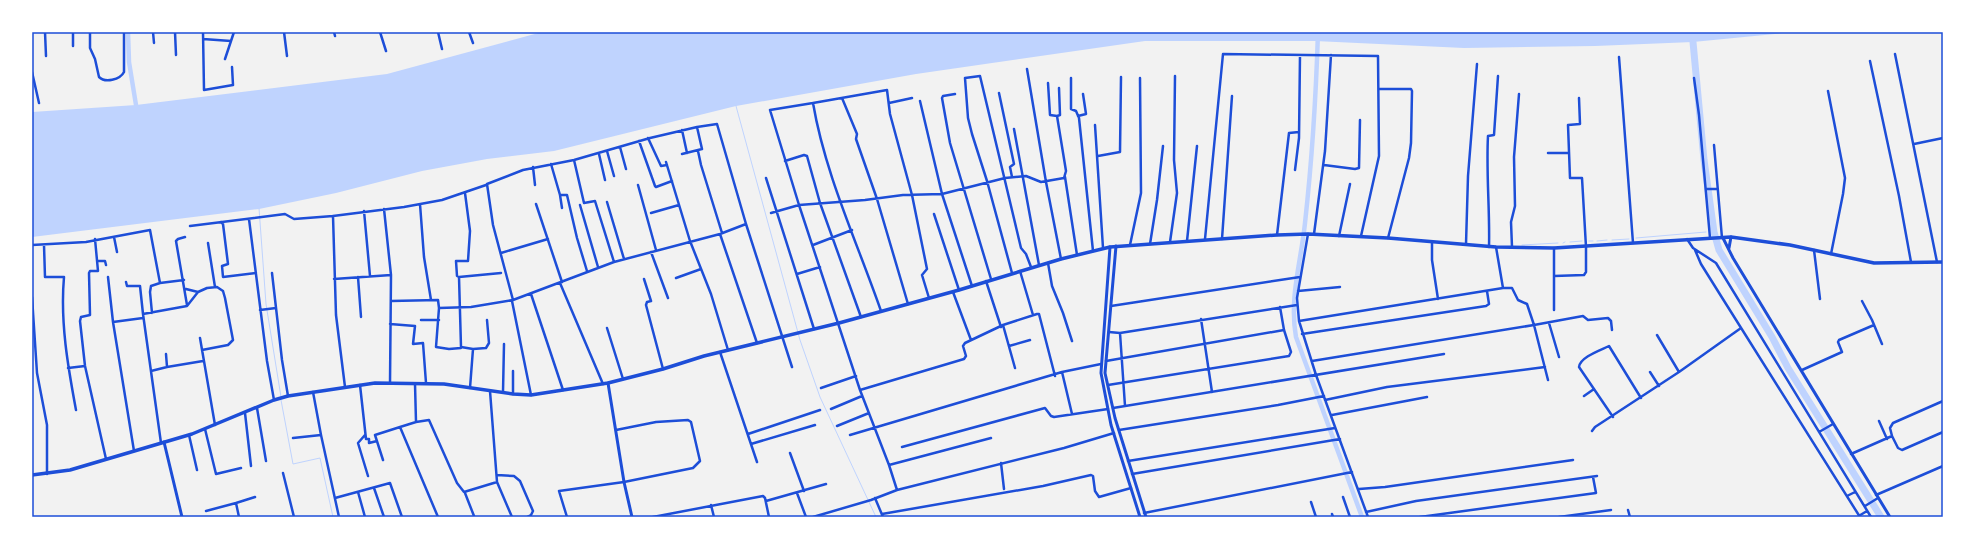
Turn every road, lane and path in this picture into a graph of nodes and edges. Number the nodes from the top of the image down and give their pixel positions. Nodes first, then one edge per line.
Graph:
1 (45, 32) edge
2 (73, 32) edge
3 (90, 32) edge
4 (124, 32) edge
5 (153, 32) edge
6 (175, 32) edge
7 (203, 32) edge
8 (234, 32) edge
9 (284, 32) edge
10 (334, 32) edge
11 (380, 32) edge
12 (438, 32) edge
13 (469, 32) edge
14 (334, 36) dead end
15 (203, 39) junction
16 (231, 41) junction
17 (154, 43) dead end
18 (473, 44) dead end
19 (73, 46) dead end
20 (442, 49) dead end
21 (386, 51) dead end
22 (1895, 54) dead end
23 (176, 55) dead end
24 (1300, 55) junction
25 (1331, 55) junction
26 (46, 56) dead end
27 (287, 56) dead end
28 (1619, 57) dead end
29 (225, 59) dead end
30 (1870, 61) dead end
31 (1477, 64) dead end
32 (232, 67) dead end
33 (1027, 69) dead end
34 (32, 72) edge
35 (1175, 76) dead end
36 (1498, 76) dead end
37 (1121, 77) dead end
38 (1071, 78) dead end
39 (1140, 78) dead end
40 (1694, 78) dead end
41 (1048, 83) dead end
42 (1059, 88) dead end
43 (1379, 89) junction
44 (1828, 91) dead end
45 (999, 93) dead end
46 (955, 94) dead end
47 (1083, 94) dead end
48 (1519, 94) dead end
49 (1232, 96) dead end
50 (842, 98) junction
51 (912, 98) dead end
52 (1579, 98) dead end
53 (920, 101) dead end
54 (39, 102) dead end
55 (888, 103) junction
56 (813, 104) junction
57 (1057, 116) junction
58 (1078, 116) junction
59 (1360, 120) dead end
60 (1095, 125) dead end
61 (697, 127) junction
62 (1014, 129) dead end
63 (682, 130) junction
64 (1299, 132) junction
65 (648, 138) junction
66 (1943, 138) edge
67 (639, 141) junction
68 (1914, 144) junction
69 (1714, 145) dead end
70 (1163, 146) dead end
71 (1197, 146) dead end
72 (620, 147) junction
73 (698, 151) junction
74 (607, 152) junction
75 (1548, 153) dead end
76 (1568, 153) junction
77 (599, 154) junction
78 (682, 154) dead end
79 (686, 154) junction
80 (1098, 156) junction
81 (574, 160) junction
82 (785, 160) junction
83 (551, 164) junction
84 (1324, 165) junction
85 (533, 168) junction
86 (626, 169) dead end
87 (1295, 170) dead end
88 (614, 176) dead end
89 (1024, 176) junction
90 (1012, 177) junction
91 (1065, 177) junction
92 (766, 178) dead end
93 (1005, 178) junction
94 (605, 180) dead end
95 (672, 181) junction
96 (987, 181) junction
97 (1046, 182) junction
98 (486, 184) junction
99 (1350, 184) dead end
100 (535, 185) dead end
101 (638, 185) dead end
102 (965, 189) junction
103 (1706, 189) junction
104 (1715, 189) junction
105 (465, 193) junction
106 (942, 194) junction
107 (560, 195) junction
108 (912, 195) junction
109 (877, 199) junction
110 (841, 201) junction
111 (607, 202) dead end
112 (820, 203) junction
113 (420, 204) junction
114 (536, 204) dead end
115 (580, 205) dead end
116 (799, 205) junction
117 (679, 206) junction
118 (562, 208) dead end
119 (384, 209) junction
120 (777, 210) junction
121 (364, 211) junction
122 (651, 213) dead end
123 (771, 213) dead end
124 (934, 214) dead end
125 (333, 217) junction
126 (249, 219) junction
127 (221, 222) junction
128 (746, 224) junction
129 (190, 226) dead end
130 (852, 230) junction
131 (721, 233) junction
132 (1308, 234) junction
133 (1314, 234) junction
134 (1277, 235) junction
135 (1339, 236) junction
136 (1361, 236) junction
137 (114, 237) junction
138 (185, 237) dead end
139 (1731, 237) junction
140 (833, 238) junction
141 (1388, 238) junction
142 (1710, 238) junction
143 (1723, 238) junction
144 (95, 239) junction
145 (548, 239) junction
146 (1222, 239) junction
147 (1687, 239) junction
148 (1205, 240) junction
149 (690, 241) junction
150 (1186, 241) junction
151 (1170, 242) junction
152 (1432, 242) junction
153 (208, 243) dead end
154 (1633, 243) junction
155 (1150, 244) junction
156 (1466, 244) junction
157 (44, 245) junction
158 (813, 245) junction
159 (1130, 245) junction
160 (32, 246) edge
161 (1116, 246) junction
162 (1489, 246) junction
163 (1110, 247) junction
164 (1496, 247) junction
165 (1512, 247) junction
166 (1586, 247) junction
167 (1103, 248) junction
168 (1554, 248) junction
169 (1729, 248) junction
170 (656, 250) junction
171 (1695, 250) junction
172 (1814, 250) junction
173 (1093, 251) junction
174 (117, 252) dead end
175 (651, 252) junction
176 (501, 253) junction
177 (1077, 254) junction
178 (1831, 254) junction
179 (624, 259) junction
180 (1061, 259) junction
181 (98, 261) junction
182 (614, 262) junction
183 (1048, 262) junction
184 (1943, 262) edge
185 (1911, 263) junction
186 (1937, 263) junction
187 (106, 265) dead end
188 (1039, 265) junction
189 (598, 267) junction
190 (820, 267) junction
191 (1031, 267) junction
192 (701, 269) junction
193 (1020, 270) junction
194 (587, 271) junction
195 (256, 273) junction
196 (501, 273) dead end
197 (1012, 273) junction
198 (272, 274) dead end
199 (797, 274) junction
200 (391, 275) junction
201 (370, 276) junction
202 (1554, 276) junction
203 (108, 277) dead end
204 (358, 277) junction
205 (459, 277) junction
206 (1299, 277) junction
207 (676, 278) dead end
208 (334, 279) junction
209 (644, 279) dead end
210 (991, 279) junction
211 (184, 280) junction
212 (986, 281) junction
213 (126, 282) dead end
214 (160, 283) junction
215 (561, 283) junction
216 (1108, 284) junction
217 (1112, 284) junction
218 (972, 286) junction
219 (214, 287) junction
220 (1340, 287) dead end
221 (1503, 288) junction
222 (186, 290) junction
223 (960, 290) junction
224 (1298, 291) junction
225 (1487, 291) junction
226 (198, 292) junction
227 (953, 292) junction
228 (531, 294) junction
229 (32, 297) edge
230 (668, 298) dead end
231 (929, 298) junction
232 (1438, 299) junction
233 (1820, 299) dead end
234 (431, 300) junction
235 (512, 300) junction
236 (391, 301) junction
237 (1862, 301) dead end
238 (908, 304) junction
239 (187, 306) junction
240 (1111, 306) junction
241 (1295, 306) junction
242 (1280, 307) junction
243 (275, 308) junction
244 (439, 308) junction
245 (459, 308) junction
246 (260, 310) junction
247 (1554, 310) dead end
248 (881, 311) junction
249 (152, 313) junction
250 (143, 314) junction
251 (1033, 315) junction
252 (361, 317) dead end
253 (861, 317) junction
254 (143, 318) junction
255 (1201, 319) junction
256 (421, 320) dead end
257 (438, 320) junction
258 (487, 320) dead end
259 (1299, 320) junction
260 (113, 322) junction
261 (839, 323) junction
262 (1549, 323) junction
263 (390, 324) junction
264 (1534, 325) junction
265 (1002, 326) junction
266 (1874, 326) junction
267 (607, 328) dead end
268 (1741, 328) junction
269 (814, 329) junction
270 (1284, 330) junction
271 (1612, 330) dead end
272 (1109, 332) junction
273 (1120, 333) junction
274 (1302, 334) junction
275 (1657, 335) dead end
276 (783, 337) junction
277 (200, 338) dead end
278 (971, 340) junction
279 (1030, 340) dead end
280 (1072, 341) dead end
281 (757, 343) junction
282 (1205, 343) junction
283 (504, 344) dead end
284 (1882, 344) dead end
285 (1009, 346) junction
286 (462, 348) junction
287 (473, 349) junction
288 (202, 350) junction
289 (728, 350) junction
290 (720, 352) junction
291 (166, 354) dead end
292 (1444, 354) dead end
293 (1559, 357) dead end
294 (1122, 358) junction
295 (203, 361) junction
296 (1106, 361) junction
297 (1312, 361) junction
298 (1101, 364) junction
299 (85, 366) junction
300 (167, 367) junction
301 (792, 367) dead end
302 (1545, 367) junction
303 (68, 368) junction
304 (1015, 368) dead end
305 (663, 369) junction
306 (1208, 369) junction
307 (1802, 370) junction
308 (151, 371) junction
309 (513, 371) dead end
310 (1062, 372) junction
311 (1650, 372) dead end
312 (1679, 372) junction
313 (32, 373) edge
314 (37, 373) junction
315 (1315, 375) junction
316 (856, 376) junction
317 (1055, 376) junction
318 (623, 379) junction
319 (1548, 380) dead end
320 (390, 383) junction
321 (415, 383) junction
322 (426, 383) junction
323 (608, 383) junction
324 (1123, 383) junction
325 (360, 384) junction
326 (603, 384) junction
327 (1108, 385) junction
328 (1659, 386) junction
329 (345, 387) junction
330 (470, 388) junction
331 (821, 388) dead end
332 (1594, 389) junction
333 (563, 390) junction
334 (860, 390) junction
335 (490, 391) junction
336 (313, 392) junction
337 (1212, 392) junction
338 (503, 393) junction
339 (512, 394) junction
340 (532, 394) junction
341 (287, 396) junction
342 (862, 396) junction
343 (1584, 396) dead end
344 (1427, 397) dead end
345 (1325, 398) junction
346 (1641, 398) junction
347 (275, 400) junction
348 (1943, 401) edge
349 (1125, 406) junction
350 (256, 408) junction
351 (1113, 408) junction
352 (831, 409) dead end
353 (1108, 409) junction
354 (76, 410) dead end
355 (820, 410) dead end
356 (245, 413) junction
357 (869, 413) junction
358 (1072, 414) junction
359 (1332, 415) junction
360 (1613, 417) junction
361 (1879, 421) dead end
362 (416, 422) junction
363 (1833, 424) junction
364 (815, 425) dead end
365 (216, 426) junction
366 (837, 426) dead end
367 (400, 427) junction
368 (874, 427) junction
369 (1335, 428) junction
370 (206, 429) junction
371 (616, 430) junction
372 (1118, 430) junction
373 (1592, 431) dead end
374 (1819, 432) junction
375 (1943, 432) edge
376 (1114, 433) junction
377 (748, 434) junction
378 (189, 435) junction
379 (321, 435) junction
380 (365, 435) junction
381 (850, 435) dead end
382 (1892, 436) junction
383 (293, 438) dead end
384 (992, 438) dead end
385 (1340, 439) junction
386 (1887, 439) junction
387 (1121, 440) junction
388 (377, 441) junction
389 (1116, 441) junction
390 (163, 442) junction
391 (751, 444) junction
392 (902, 447) dead end
393 (134, 451) junction
394 (790, 453) dead end
395 (1851, 454) junction
396 (107, 460) junction
397 (384, 460) dead end
398 (1573, 460) dead end
399 (266, 461) dead end
400 (1127, 461) junction
401 (757, 462) dead end
402 (1001, 463) junction
403 (889, 465) junction
404 (251, 466) dead end
405 (1943, 466) edge
406 (241, 468) dead end
407 (197, 470) dead end
408 (283, 472) dead end
409 (1352, 472) junction
410 (47, 474) junction
411 (1131, 474) junction
412 (32, 475) edge
413 (497, 475) junction
414 (368, 476) dead end
415 (1597, 476) dead end
416 (1593, 477) junction
417 (497, 482) junction
418 (624, 482) junction
419 (826, 484) dead end
420 (374, 488) junction
421 (1132, 488) junction
422 (1004, 489) dead end
423 (1359, 489) junction
424 (897, 490) junction
425 (804, 491) junction
426 (358, 492) junction
427 (1856, 492) junction
428 (465, 493) junction
429 (797, 493) junction
430 (1847, 496) junction
431 (255, 497) dead end
432 (1343, 497) dead end
433 (1877, 497) junction
434 (335, 498) junction
435 (875, 498) junction
436 (766, 501) junction
437 (1311, 502) dead end
438 (236, 503) junction
439 (711, 505) junction
440 (1865, 506) junction
441 (1611, 510) dead end
442 (1628, 510) dead end
443 (1868, 511) junction
444 (206, 512) dead end
445 (1366, 512) junction
446 (882, 515) edge
447 (1145, 515) edge
448 (474, 516) dead end
449 (182, 517) edge
450 (239, 517) edge
451 (294, 517) edge
452 (339, 517) edge
453 (365, 517) edge
454 (384, 517) edge
455 (402, 517) edge
456 (438, 517) edge
457 (512, 517) edge
458 (527, 517) edge
459 (567, 517) edge
460 (632, 517) edge
461 (653, 517) edge
462 (714, 517) edge
463 (769, 517) edge
464 (806, 517) edge
465 (813, 517) edge
466 (1140, 517) edge
467 (1316, 517) edge
468 (1350, 517) edge
469 (1368, 517) edge
470 (1420, 517) edge
471 (1559, 517) edge
472 (1630, 517) edge
473 (1859, 517) edge
474 (1871, 517) edge
475 (1890, 517) edge

1 - 26 street
2 - 19 street
3 - 4 street
5 - 17 street
6 - 23 street
7 - 15 street
8 - 16 street
9 - 27 street
10 - 14 street
11 - 21 street
12 - 20 street
13 - 18 street
15 - 16 street
15 - 32 street
16 - 29 street
22 - 68 street
24 - 25 street
24 - 64 street
24 - 148 street
25 - 43 street
25 - 84 street
28 - 154 street
30 - 185 street
31 - 156 street
33 - 97 street
34 - 54 street
35 - 151 street
36 - 162 street
37 - 80 street
38 - 58 street
39 - 159 street
40 - 103 street
41 - 57 street
42 - 57 street
43 - 136 street
43 - 141 street
44 - 178 street
45 - 90 street
46 - 102 street
47 - 58 street
48 - 165 street
49 - 146 street
50 - 55 street
50 - 56 street
50 - 109 street
51 - 55 street
52 - 76 street
53 - 106 street
55 - 108 street
56 - 82 street
56 - 110 street
57 - 91 street
58 - 173 street
59 - 84 street
60 - 80 street
61 - 63 street
61 - 73 street
61 - 128 street
62 - 89 street
63 - 65 street
63 - 79 street
64 - 87 street
64 - 134 street
65 - 67 street
65 - 95 street
66 - 68 street
67 - 72 street
67 - 95 street
68 - 186 street
69 - 104 street
70 - 155 street
71 - 150 street
72 - 74 street
72 - 86 street
73 - 79 street
73 - 131 street
74 - 77 street
74 - 88 street
75 - 76 street
76 - 166 street
77 - 81 street
77 - 94 street
78 - 79 street
80 - 167 street
81 - 83 street
81 - 182 street
82 - 112 street
82 - 116 street
83 - 85 street
83 - 107 street
84 - 133 street
85 - 98 street
85 - 100 street
89 - 90 street
89 - 97 street
89 - 188 street
90 - 93 street
91 - 97 street
91 - 177 street
92 - 120 street
93 - 96 street
93 - 96 street
93 - 191 street
95 - 117 street
96 - 102 street
96 - 197 street
97 - 180 street
98 - 105 street
98 - 176 street
99 - 135 street
101 - 170 street
102 - 106 street
102 - 210 street
103 - 104 street
103 - 142 street
104 - 143 street
105 - 113 street
105 - 205 street
106 - 108 street
106 - 218 street
107 - 118 street
107 - 194 street
108 - 109 street
108 - 231 street
109 - 110 street
109 - 238 street
110 - 112 street
110 - 130 street
111 - 179 street
112 - 116 street
112 - 140 street
113 - 119 street
113 - 234 street
114 - 145 street
115 - 189 street
116 - 120 street
116 - 158 street
117 - 122 street
117 - 149 street
119 - 121 street
119 - 200 street
120 - 123 street
120 - 199 street
121 - 125 street
121 - 201 street
124 - 223 street
125 - 126 street
125 - 208 street
126 - 127 street
126 - 195 street
127 - 129 street
127 - 195 street
128 - 131 street
128 - 276 street
130 - 140 street
130 - 248 street
131 - 149 street
131 - 281 street
132 - 133 main road
132 - 134 main road
132 - 206 street
133 - 135 main road
134 - 146 main road
135 - 136 main road
136 - 141 main road
137 - 144 street
137 - 174 street
137 - 214 street
138 - 211 street
139 - 143 main road
139 - 169 street
139 - 172 main road
140 - 158 street
140 - 253 street
141 - 152 main road
142 - 143 main road
142 - 147 main road
143 - 169 street
144 - 157 street
144 - 181 street
145 - 176 street
145 - 215 street
146 - 148 main road
147 - 154 main road
147 - 171 street
148 - 150 main road
149 - 170 street
149 - 192 street
150 - 151 main road
151 - 155 main road
152 - 156 main road
152 - 232 street
153 - 219 street
154 - 166 main road
155 - 159 main road
156 - 162 main road
157 - 160 street
157 - 303 street
158 - 190 street
159 - 161 main road
161 - 163 main road
161 - 217 street
162 - 164 main road
163 - 167 main road
163 - 216 street
164 - 165 main road
164 - 221 street
165 - 168 main road
166 - 168 main road
166 - 202 street
167 - 173 main road
168 - 202 street
169 - 307 street
170 - 175 street
171 - 268 street
171 - 374 street
172 - 178 main road
172 - 233 street
173 - 177 main road
175 - 179 street
175 - 230 street
176 - 235 street
177 - 180 main road
178 - 185 main road
179 - 182 street
180 - 183 main road
181 - 187 street
181 - 299 street
182 - 189 street
183 - 188 main road
183 - 280 street
184 - 186 main road
185 - 186 main road
188 - 191 main road
189 - 194 street
190 - 199 street
190 - 261 street
191 - 193 main road
192 - 207 street
192 - 289 street
193 - 197 main road
193 - 251 street
194 - 215 street
195 - 246 street
196 - 205 street
197 - 210 main road
198 - 243 street
199 - 269 street
200 - 201 street
200 - 236 street
201 - 204 street
202 - 247 street
203 - 260 street
204 - 208 street
204 - 252 street
205 - 245 street
206 - 224 street
206 - 240 street
208 - 329 street
209 - 305 street
210 - 212 main road
211 - 214 street
211 - 222 street
212 - 218 main road
212 - 265 street
213 - 250 street
214 - 249 street
215 - 228 street
215 - 326 street
216 - 217 street
216 - 298 street
217 - 240 street
218 - 223 main road
219 - 226 street
219 - 288 street
220 - 224 street
221 - 225 street
221 - 264 street
222 - 226 street
222 - 239 street
223 - 227 main road
224 - 241 street
225 - 232 street
225 - 274 street
226 - 239 street
227 - 231 main road
227 - 278 street
228 - 235 street
228 - 333 street
229 - 314 street
231 - 238 main road
232 - 259 street
234 - 236 street
234 - 244 street
235 - 245 street
235 - 340 street
236 - 263 street
237 - 266 street
238 - 248 main road
239 - 249 street
240 - 272 street
241 - 242 street
241 - 259 street
242 - 255 street
242 - 270 street
243 - 246 street
243 - 341 street
244 - 245 street
244 - 257 street
245 - 286 street
246 - 347 street
248 - 253 main road
249 - 250 street
250 - 254 street
251 - 265 street
251 - 317 street
253 - 261 main road
254 - 260 street
254 - 308 street
255 - 273 street
255 - 282 street
256 - 257 street
257 - 286 street
258 - 287 street
259 - 274 street
260 - 393 street
261 - 269 main road
261 - 316 street
262 - 264 street
262 - 271 street
262 - 293 street
263 - 320 street
263 - 322 street
264 - 297 street
264 - 302 street
265 - 278 street
265 - 285 street
266 - 284 street
266 - 307 street
267 - 318 street
268 - 312 street
268 - 430 street
269 - 276 main road
270 - 282 street
270 - 306 street
272 - 273 street
272 - 296 street
273 - 294 street
274 - 297 street
275 - 312 street
276 - 281 main road
276 - 301 street
277 - 288 street
278 - 334 street
279 - 285 street
281 - 289 main road
282 - 294 street
282 - 306 street
283 - 338 street
285 - 304 street
286 - 287 street
287 - 330 street
288 - 295 street
289 - 290 main road
290 - 305 main road
290 - 377 street
291 - 300 street
292 - 315 street
294 - 296 street
294 - 324 street
295 - 300 street
295 - 365 street
296 - 327 street
297 - 315 street
298 - 310 street
298 - 353 street
299 - 303 street
299 - 396 street
300 - 308 street
302 - 319 street
302 - 345 street
303 - 354 street
305 - 318 main road
306 - 324 street
306 - 337 street
307 - 363 street
308 - 390 street
309 - 339 street
310 - 317 street
310 - 358 street
311 - 328 street
312 - 328 street
313 - 314 street
314 - 410 street
315 - 337 street
315 - 345 street
316 - 331 street
316 - 334 street
317 - 368 street
318 - 323 main road
320 - 321 main road
320 - 325 main road
321 - 322 main road
321 - 362 street
322 - 330 main road
323 - 326 main road
323 - 371 street
324 - 327 street
324 - 349 street
325 - 329 main road
325 - 380 street
326 - 333 main road
327 - 351 street
328 - 346 street
329 - 336 main road
330 - 335 main road
332 - 343 street
332 - 346 street
332 - 360 street
333 - 340 main road
334 - 342 street
335 - 338 main road
335 - 413 street
336 - 341 main road
336 - 379 street
337 - 349 street
338 - 339 main road
339 - 340 main road
341 - 347 main road
342 - 352 street
342 - 357 street
344 - 359 street
345 - 359 street
345 - 372 street
346 - 360 street
347 - 350 main road
348 - 382 street
349 - 351 street
350 - 356 main road
350 - 399 street
351 - 372 street
353 - 358 street
353 - 376 street
355 - 377 street
356 - 365 main road
356 - 404 street
357 - 366 street
357 - 368 street
358 - 392 street
359 - 369 street
360 - 373 street
361 - 386 street
362 - 367 street
362 - 428 street
363 - 374 street
363 - 395 street
364 - 391 street
365 - 370 main road
367 - 388 street
367 - 456 street
368 - 381 street
368 - 403 street
369 - 385 street
369 - 400 street
370 - 378 main road
370 - 406 street
371 - 418 street
371 - 418 street
372 - 387 street
374 - 427 street
375 - 382 street
376 - 389 street
376 - 402 street
377 - 391 street
378 - 390 main road
378 - 407 street
379 - 383 street
379 - 434 street
380 - 388 street
380 - 414 street
382 - 386 street
384 - 403 street
385 - 409 street
385 - 411 street
386 - 395 street
387 - 389 street
387 - 400 street
388 - 397 street
389 - 421 street
390 - 393 main road
390 - 449 street
391 - 401 street
393 - 396 main road
394 - 425 street
395 - 433 street
396 - 410 main road
398 - 423 street
400 - 411 street
402 - 422 street
402 - 424 street
403 - 424 street
405 - 433 street
408 - 451 street
409 - 423 street
409 - 447 street
410 - 412 main road
411 - 447 street
413 - 417 street
413 - 458 street
415 - 416 street
416 - 445 street
416 - 470 street
417 - 428 street
417 - 457 street
418 - 459 street
418 - 460 street
419 - 425 street
420 - 426 street
420 - 454 street
420 - 455 street
421 - 446 street
421 - 466 street
423 - 445 street
424 - 435 street
425 - 429 street
426 - 434 street
426 - 453 street
427 - 430 street
427 - 440 street
428 - 448 street
429 - 436 street
429 - 464 street
430 - 473 street
431 - 438 street
432 - 468 street
433 - 440 street
433 - 475 street
434 - 452 street
435 - 446 street
435 - 465 street
436 - 439 street
436 - 463 street
437 - 467 street
438 - 444 street
438 - 450 street
439 - 461 street
439 - 462 street
440 - 443 street
441 - 471 street
442 - 472 street
443 - 473 street
443 - 474 street
445 - 469 street

